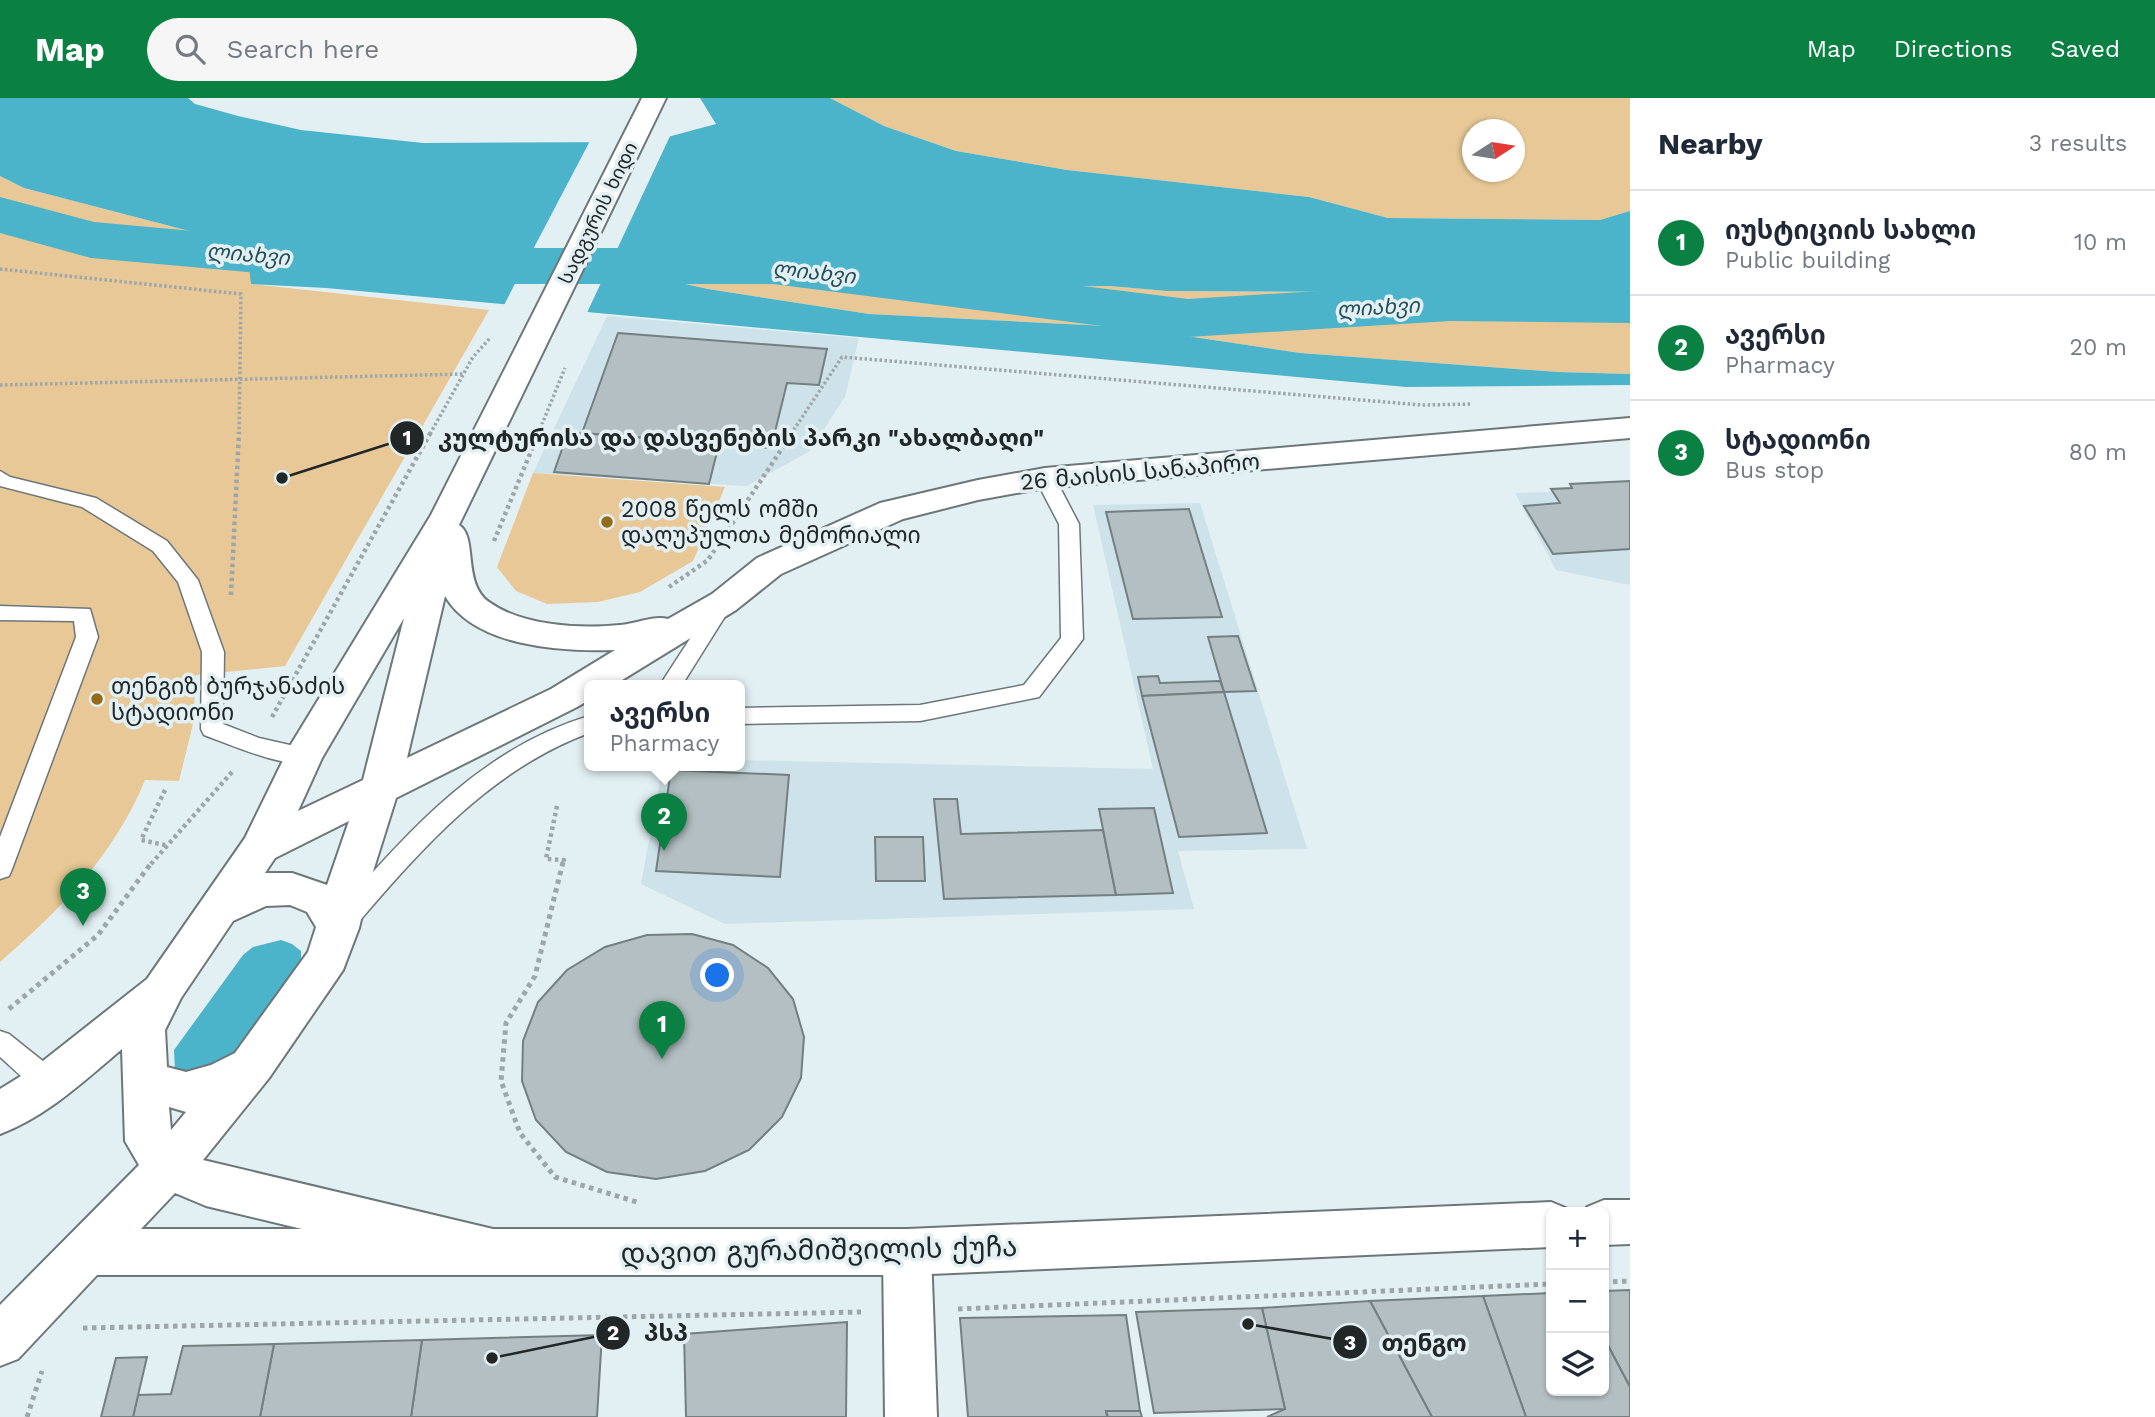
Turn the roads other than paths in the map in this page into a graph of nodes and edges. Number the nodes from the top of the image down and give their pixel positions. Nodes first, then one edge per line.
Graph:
1 (654, 98) edge
2 (1630, 428) edge
3 (0, 477) edge
4 (1045, 478) junction
5 (448, 514) junction
6 (724, 602) junction
7 (0, 613) edge
8 (683, 626) junction
9 (594, 680) edge
10 (674, 680) edge
11 (584, 686) edge
12 (745, 716) edge
13 (584, 726) edge
14 (304, 756) junction
15 (380, 788) junction
16 (261, 847) junction
17 (0, 869) edge
18 (222, 908) junction
19 (338, 928) junction
20 (166, 985) junction
21 (0, 1042) edge
22 (253, 1064) junction
23 (145, 1081) junction
24 (50, 1082) junction
25 (0, 1114) edge
26 (169, 1167) junction
27 (1630, 1222) edge
28 (1609, 1223) edge
29 (1546, 1225) edge
30 (87, 1252) junction
31 (493, 1252) junction
32 (907, 1252) junction
33 (0, 1341) edge
34 (911, 1417) edge

1 - 5 main road, სადგურის ხიდი
2 - 4 main road, 26 მაისის სანაპირო
3 - 14 lane
4 - 6 main road, 26 მაისის სანაპირო
4 - 12 lane
5 - 8 main road
5 - 14 main road
5 - 15 main road
6 - 8 main road, 26 მაისის სანაპირო
6 - 10 lane
7 - 17 lane
8 - 9 main road, 26 მაისის სანაპირო
11 - 15 main road, 26 მაისის სანაპირო
13 - 19 lane
14 - 16 main road
15 - 16 main road, 26 მაისის სანაპირო
15 - 19 main road
16 - 18 main road
18 - 19 main road
18 - 20 main road
19 - 22 main road
20 - 23 main road
20 - 24 main road
21 - 24 lane
22 - 23 main road
22 - 26 main road
23 - 26 main road
24 - 25 main road
26 - 30 main road
26 - 31 main road
27 - 28 main road
29 - 32 main road, დავით გურამიშვილის ქუჩა
30 - 31 main road, დავით გურამიშვილის ქუჩა
30 - 33 main road
31 - 32 main road, დავით გურამიშვილის ქუჩა
32 - 34 main road

